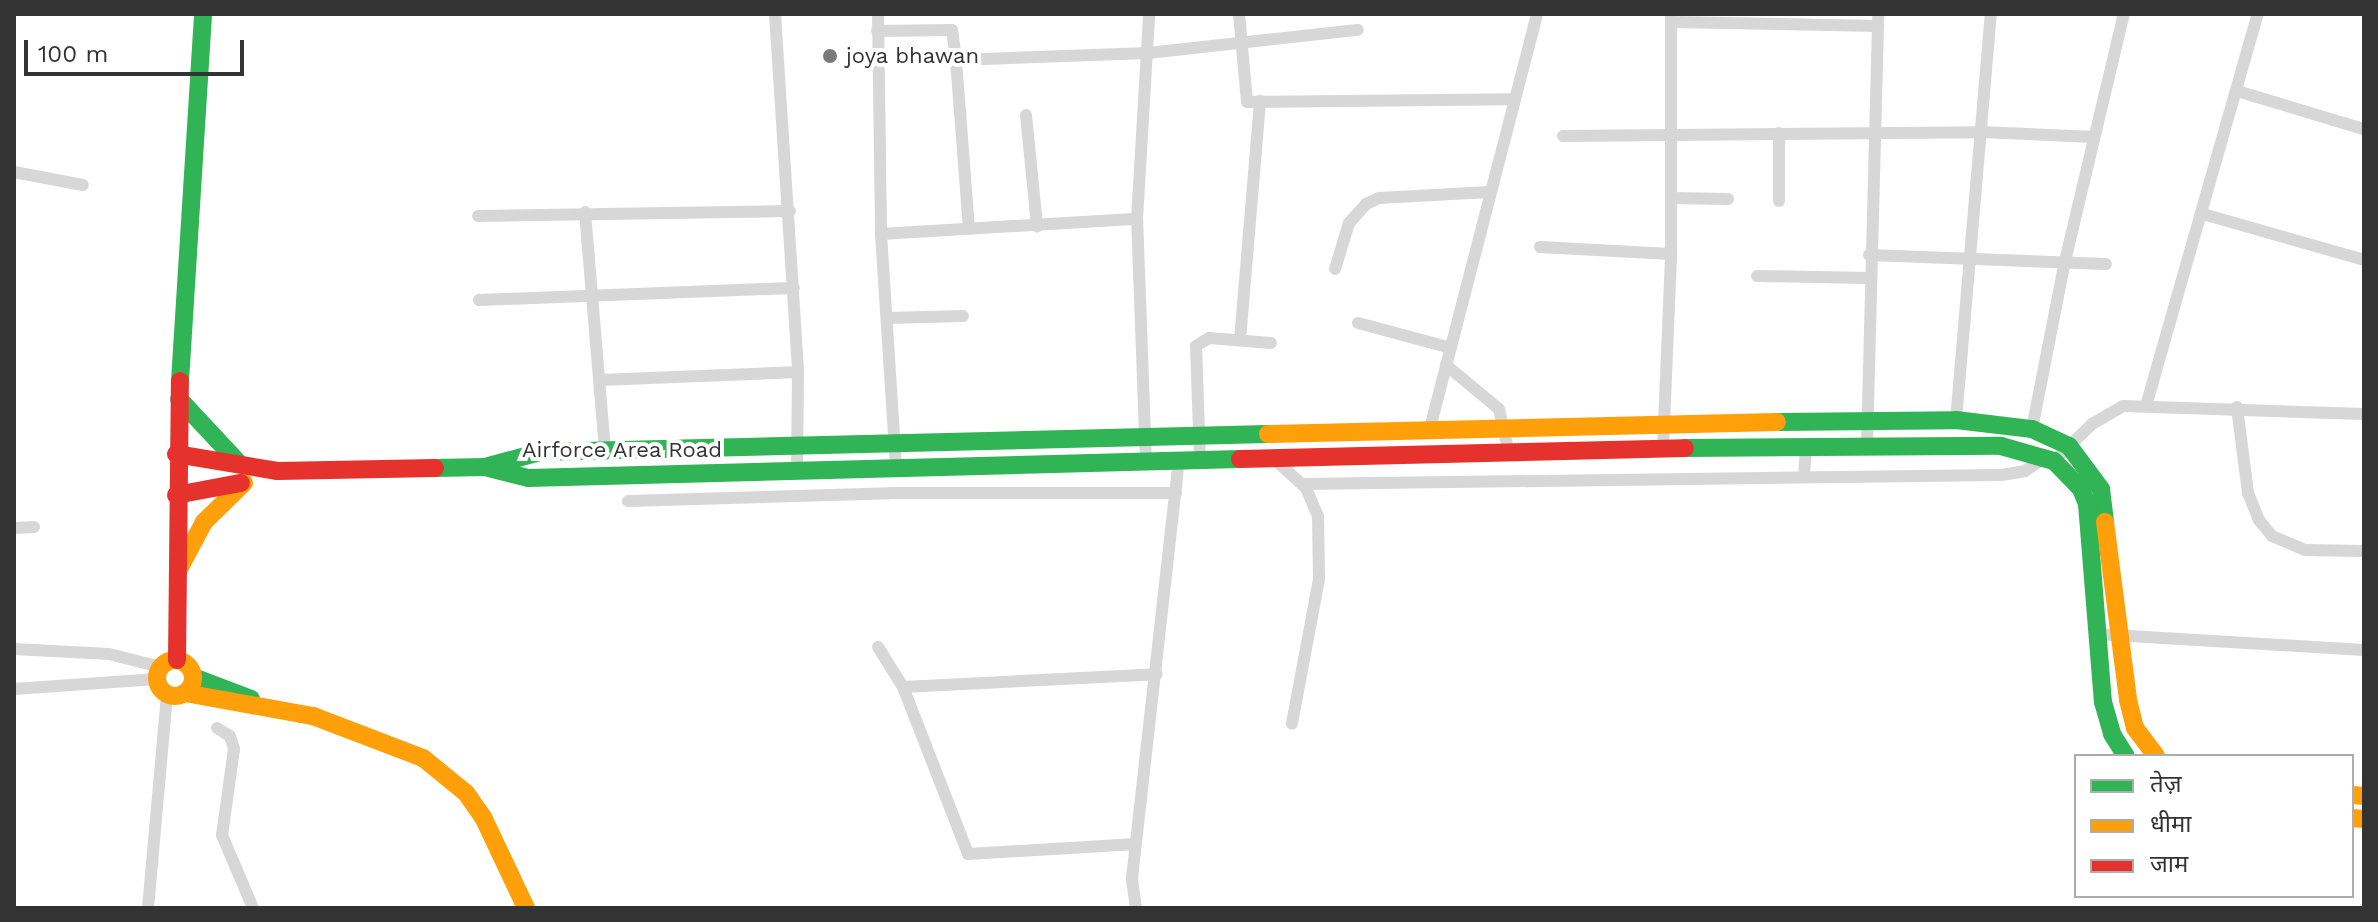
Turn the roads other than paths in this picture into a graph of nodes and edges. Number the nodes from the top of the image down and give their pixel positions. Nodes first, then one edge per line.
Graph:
1 (203, 14) edge
2 (775, 14) edge
3 (878, 14) edge
4 (1149, 14) edge
5 (1239, 14) edge
6 (1537, 14) edge
7 (1991, 14) edge
8 (2124, 14) edge
9 (2258, 14) edge
10 (1671, 18) edge
11 (1877, 20) edge
12 (1358, 30) dead end
13 (877, 31) junction
14 (1242, 42) junction
15 (1148, 53) junction
16 (956, 60) junction
17 (2237, 91) junction
18 (1512, 99) junction
19 (1260, 101) junction
20 (1026, 115) dead end
21 (2364, 129) edge
22 (1671, 132) junction
23 (1981, 132) junction
24 (1779, 133) junction
25 (1873, 134) junction
26 (1563, 136) dead end
27 (2094, 137) junction
28 (14, 172) edge
29 (83, 185) dead end
30 (1489, 192) junction
31 (1671, 198) junction
32 (1728, 199) dead end
33 (1779, 201) dead end
34 (790, 211) junction
35 (585, 212) junction
36 (2203, 214) junction
37 (478, 216) dead end
38 (1137, 219) junction
39 (1037, 226) junction
40 (969, 229) junction
41 (881, 234) junction
42 (1540, 247) dead end
43 (1671, 254) junction
44 (1869, 255) junction
45 (1971, 256) junction
46 (2364, 260) edge
47 (2065, 261) junction
48 (2106, 264) dead end
49 (1335, 269) dead end
50 (1757, 276) dead end
51 (1868, 278) junction
52 (794, 288) junction
53 (593, 297) junction
54 (479, 300) dead end
55 (963, 316) dead end
56 (888, 318) junction
57 (1358, 323) dead end
58 (1240, 340) junction
59 (1271, 343) dead end
60 (1451, 348) junction
61 (1446, 365) junction
62 (798, 372) junction
63 (600, 380) junction
64 (179, 399) junction
65 (2146, 406) junction
66 (2237, 407) junction
67 (2364, 414) edge
68 (1868, 420) junction
69 (1956, 420) junction
70 (1662, 427) junction
71 (2032, 429) junction
72 (1506, 431) junction
73 (1429, 432) junction
74 (1198, 437) junction
75 (1142, 440) junction
76 (894, 443) junction
77 (1867, 445) junction
78 (795, 446) junction
79 (1806, 446) junction
80 (2069, 446) junction
81 (1663, 448) junction
82 (605, 450) junction
83 (1509, 453) junction
84 (176, 454) junction
85 (1274, 459) junction
86 (1200, 460) junction
87 (2049, 460) junction
88 (1146, 462) junction
89 (1179, 462) junction
90 (240, 463) junction
91 (485, 467) junction
92 (893, 468) junction
93 (278, 471) junction
94 (797, 471) junction
95 (1804, 476) junction
96 (244, 483) junction
97 (1302, 484) junction
98 (890, 493) junction
99 (1176, 493) junction
100 (176, 495) junction
101 (628, 501) dead end
102 (34, 527) dead end
103 (14, 528) edge
104 (2364, 551) edge
105 (177, 574) junction
106 (2096, 634) junction
107 (2120, 635) junction
108 (878, 647) dead end
109 (14, 649) edge
110 (2364, 650) edge
111 (1157, 674) junction
112 (173, 678) junction
113 (903, 687) junction
114 (14, 689) edge
115 (1292, 723) dead end
116 (217, 728) dead end
117 (2125, 754) edge
118 (2154, 754) edge
119 (1136, 844) junction
120 (148, 908) edge
121 (253, 908) edge
122 (526, 908) edge
123 (1136, 908) edge

1 - 64 street
2 - 34 street
3 - 13 street
4 - 15 street
5 - 14 street
6 - 18 street
7 - 23 street
8 - 27 street
9 - 17 street
10 - 11 street
10 - 22 street
11 - 25 street
12 - 14 street
13 - 16 street
13 - 41 street
14 - 15 street
14 - 19 street
15 - 16 street
15 - 38 street
16 - 40 street
17 - 21 street
17 - 36 street
18 - 19 street
18 - 30 street
19 - 58 street
20 - 39 street
22 - 24 street
22 - 26 street
22 - 31 street
23 - 25 street
23 - 27 street
23 - 45 street
24 - 25 street
24 - 33 street
25 - 44 street
27 - 47 street
28 - 29 street
30 - 49 street
30 - 60 street
31 - 32 street
31 - 43 street
34 - 35 street
34 - 52 street
35 - 37 street
35 - 53 street
36 - 46 street
36 - 65 street
38 - 39 street
38 - 75 street
39 - 40 street
40 - 41 street
41 - 56 street
42 - 43 street
43 - 70 street
44 - 45 street
44 - 51 street
45 - 47 street
45 - 69 street
47 - 48 street
47 - 71 street
50 - 51 street
51 - 68 street
52 - 53 street
52 - 62 street
53 - 54 street
53 - 63 street
55 - 56 street
56 - 76 street
57 - 60 street
58 - 59 street
58 - 74 street
60 - 61 street
61 - 72 street
61 - 73 street
62 - 63 street
62 - 78 street
63 - 82 street
64 - 84 street
64 - 90 street
65 - 66 street
65 - 80 street
66 - 67 street
66 - 104 street
68 - 69 street
68 - 70 street
68 - 77 street
69 - 71 street
70 - 72 street
70 - 81 street
71 - 80 street
72 - 73 street
72 - 83 street
73 - 74 street
74 - 75 street
74 - 86 street
75 - 76 street
75 - 88 street
76 - 78 street
76 - 92 street
77 - 79 street, Airforce Area Road
77 - 87 street, Airforce Area Road
78 - 82 street
78 - 94 street
79 - 81 street, Airforce Area Road
79 - 95 street
80 - 87 street
80 - 107 street
81 - 83 street, Airforce Area Road
82 - 91 street
83 - 85 street, Airforce Area Road
84 - 90 street, Airforce Area Road
84 - 100 street
85 - 86 street, Airforce Area Road
85 - 97 street
86 - 89 street, Airforce Area Road
87 - 95 street
87 - 106 street
88 - 89 street, Airforce Area Road
88 - 92 street, Airforce Area Road
89 - 99 street
90 - 93 street, Airforce Area Road
91 - 93 street, Airforce Area Road
91 - 94 street, Airforce Area Road
92 - 94 street, Airforce Area Road
92 - 98 street
93 - 96 street, Airforce Area Road
95 - 97 street
96 - 100 street, Airforce Area Road
96 - 105 street
97 - 115 street
98 - 99 street
98 - 101 street
99 - 111 street
100 - 105 street
102 - 103 street
105 - 112 street
106 - 107 street
106 - 117 street
107 - 110 street
107 - 118 street
108 - 113 street
109 - 112 street
111 - 113 street
111 - 119 street
112 - 114 street
112 - 120 street
112 - 122 street
113 - 119 street
116 - 121 street
119 - 123 street

